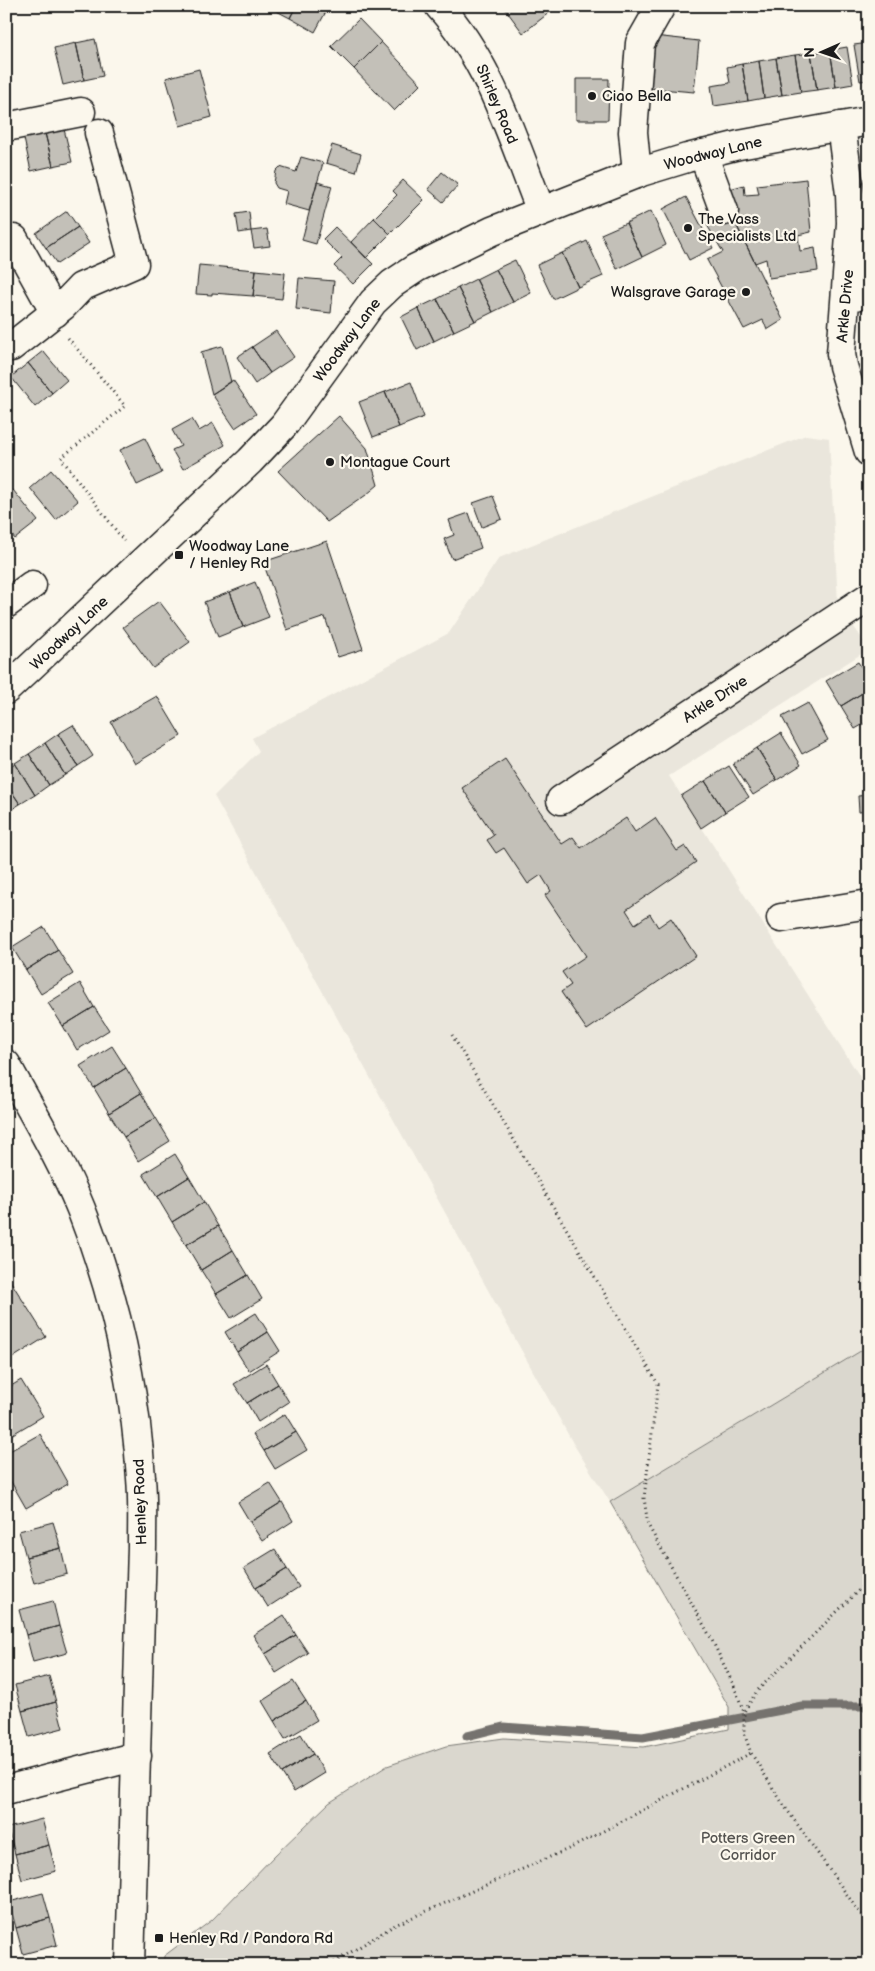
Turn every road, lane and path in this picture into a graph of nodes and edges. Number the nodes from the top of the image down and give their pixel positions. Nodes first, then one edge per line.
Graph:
1 (439, 6) edge
2 (661, 6) edge
3 (81, 112) dead end
4 (869, 122) edge
5 (841, 126) junction
6 (6, 127) edge
7 (98, 133) dead end
8 (703, 154) junction
9 (637, 174) junction
10 (541, 211) junction
11 (724, 211) dead end
12 (14, 239) dead end
13 (857, 295) edge
14 (56, 312) junction
15 (6, 347) edge
16 (869, 452) edge
17 (142, 564) junction
18 (32, 585) dead end
19 (869, 598) edge
20 (6, 604) edge
21 (6, 689) edge
22 (561, 800) dead end
23 (869, 904) edge
24 (781, 918) dead end
25 (452, 1036) dead end
26 (6, 1064) edge
27 (869, 1580) edge
28 (744, 1712) junction
29 (752, 1753) junction
30 (136, 1756) junction
31 (6, 1790) edge
32 (869, 1926) edge
33 (130, 1965) edge
34 (330, 1965) edge

1 - 10 main road, Shirley Road
2 - 9 main road
3 - 6 main road
4 - 5 main road, Woodway Lane
5 - 8 main road, Woodway Lane
5 - 13 main road, Arkle Drive
7 - 14 main road
8 - 9 main road, Woodway Lane
8 - 11 main road
9 - 10 main road, Woodway Lane
10 - 17 main road, Woodway Lane
12 - 14 main road
13 - 16 main road, Arkle Drive
14 - 15 main road
14 - 17 path
17 - 21 main road, Woodway Lane
18 - 20 main road
19 - 22 main road, Arkle Drive
23 - 24 main road
25 - 28 path
26 - 30 main road, Henley Road
27 - 28 path
28 - 29 path
29 - 32 path
29 - 34 path
30 - 31 main road
30 - 33 main road, Henley Road

